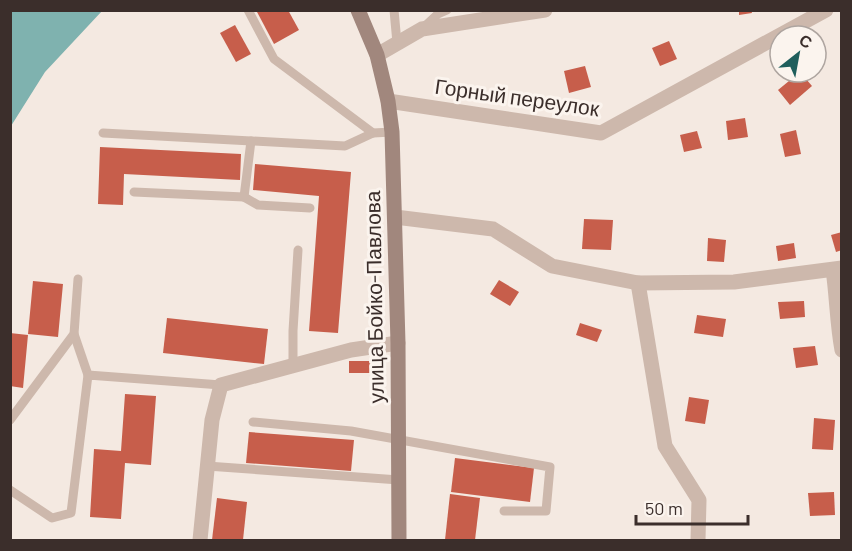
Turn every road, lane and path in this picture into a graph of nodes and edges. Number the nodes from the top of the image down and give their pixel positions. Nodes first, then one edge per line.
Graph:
1 (248, 10) edge
2 (358, 10) edge
3 (394, 10) edge
4 (447, 10) edge
5 (545, 10) edge
6 (826, 10) edge
7 (422, 28) junction
8 (397, 43) junction
9 (377, 55) junction
10 (388, 101) junction
11 (392, 132) junction
12 (103, 133) dead end
13 (373, 134) junction
14 (251, 141) junction
15 (134, 192) dead end
16 (244, 197) junction
17 (310, 208) dead end
18 (395, 217) junction
19 (298, 250) dead end
20 (837, 269) edge
21 (78, 279) dead end
22 (638, 283) junction
23 (74, 334) junction
24 (398, 343) junction
25 (842, 350) edge
26 (293, 366) junction
27 (88, 375) junction
28 (221, 386) junction
29 (10, 420) edge
30 (253, 422) dead end
31 (399, 440) junction
32 (207, 466) junction
33 (399, 480) junction
34 (10, 490) edge
35 (504, 511) dead end
36 (200, 540) edge
37 (399, 540) edge
38 (698, 540) edge

1 - 13 lane
2 - 9 main road, улица Бойко-Павлова
3 - 8 lane
4 - 7 lane
5 - 7 street
6 - 10 street, Горный переулок
7 - 8 street
8 - 9 street
9 - 10 main road, улица Бойко-Павлова
10 - 11 main road, улица Бойко-Павлова
11 - 13 lane
11 - 18 main road, улица Бойко-Павлова
12 - 14 lane
13 - 14 lane
14 - 16 lane
15 - 16 lane
16 - 17 lane
18 - 22 street
18 - 24 main road, улица Бойко-Павлова
19 - 26 lane
20 - 22 street
20 - 25 street
21 - 23 lane
22 - 38 street
23 - 27 lane
23 - 29 lane
24 - 26 street
24 - 31 main road, улица Бойко-Павлова
26 - 28 street
27 - 28 lane
27 - 34 lane
28 - 32 street
30 - 31 lane
31 - 33 main road, улица Бойко-Павлова
31 - 35 lane
32 - 33 lane
32 - 36 street
33 - 37 main road, улица Бойко-Павлова

